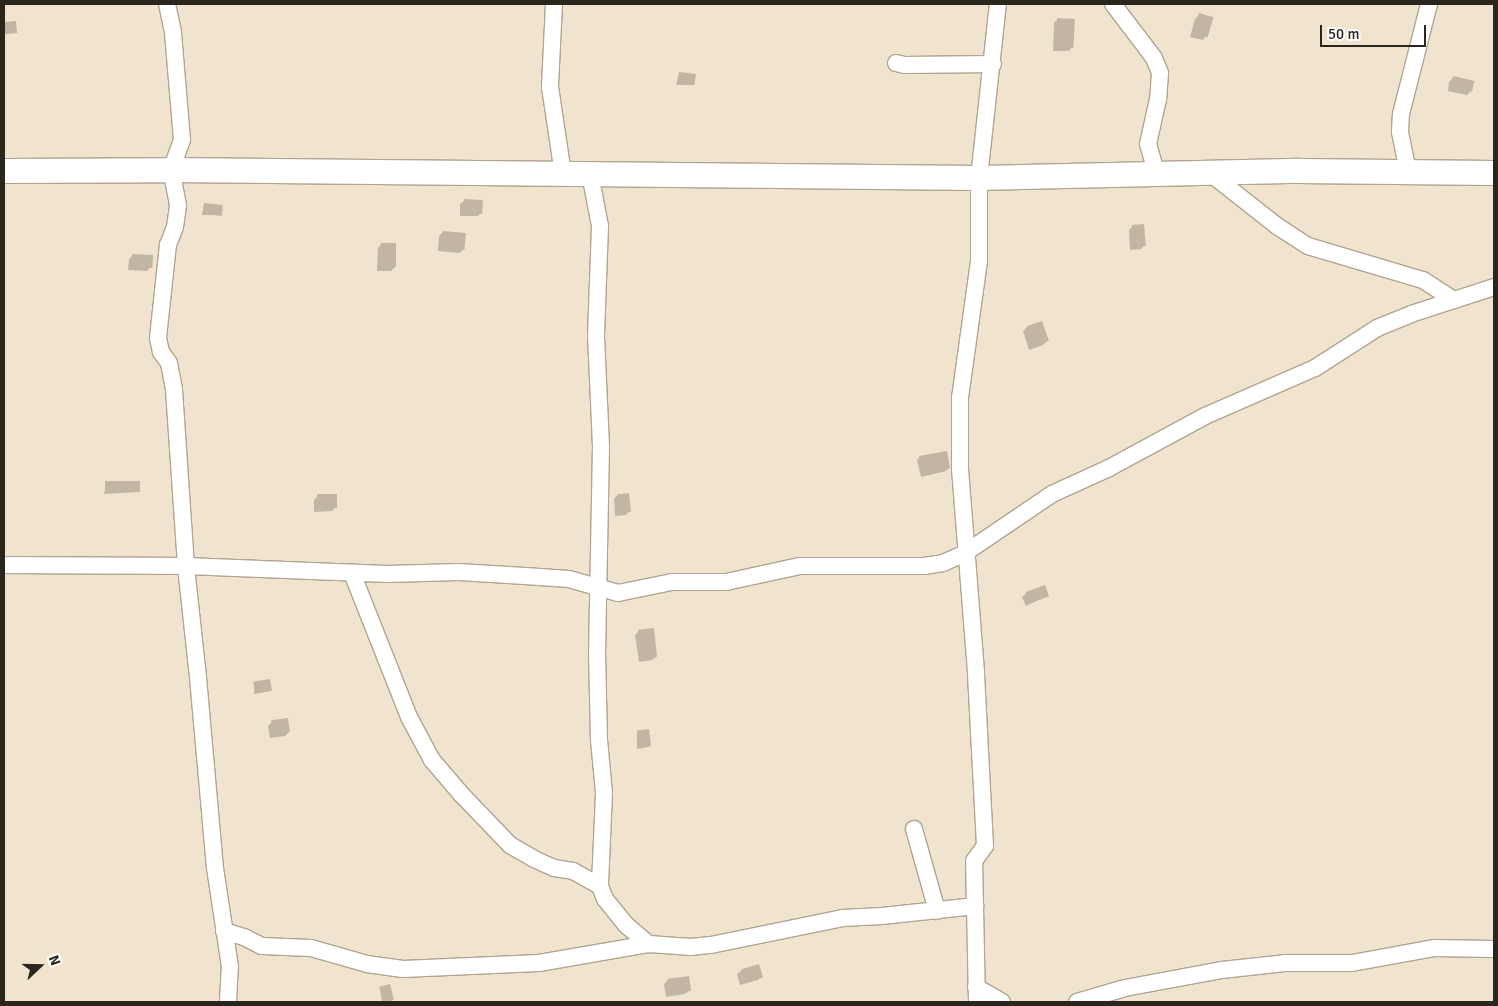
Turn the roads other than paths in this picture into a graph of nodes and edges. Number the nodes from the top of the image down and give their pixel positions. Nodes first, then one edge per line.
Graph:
1 (167, 4) edge
2 (554, 4) edge
3 (998, 4) edge
4 (1113, 4) edge
5 (1429, 4) edge
6 (896, 63) dead end
7 (993, 64) junction
8 (171, 170) junction
9 (4, 171) edge
10 (1408, 172) junction
11 (1494, 173) edge
12 (563, 174) junction
13 (590, 174) junction
14 (1211, 174) junction
15 (1157, 175) junction
16 (979, 178) junction
17 (1494, 287) edge
18 (1454, 300) junction
19 (965, 553) junction
20 (4, 565) edge
21 (186, 566) junction
22 (352, 573) junction
23 (598, 588) junction
24 (914, 829) dead end
25 (600, 886) junction
26 (975, 906) junction
27 (937, 911) junction
28 (224, 931) junction
29 (649, 944) junction
30 (1494, 949) edge
31 (977, 995) edge
32 (228, 1002) edge
33 (1002, 1002) edge
34 (1077, 1002) edge

1 - 8 street
2 - 12 street
3 - 7 street
4 - 15 street
5 - 10 street
6 - 7 street
7 - 16 street
8 - 9 main road
8 - 12 main road
8 - 21 street
10 - 11 main road
10 - 14 main road
12 - 13 main road
13 - 16 main road
13 - 23 street
14 - 15 main road
14 - 18 street
15 - 16 main road
16 - 19 street
17 - 18 street
18 - 19 street
19 - 23 street
19 - 26 street
20 - 21 street
21 - 22 street
21 - 28 street
22 - 23 street
22 - 25 street
23 - 25 street
24 - 27 street
25 - 29 street
26 - 27 street
26 - 31 street
27 - 29 street
28 - 29 street
28 - 32 street
30 - 34 street
31 - 33 street

